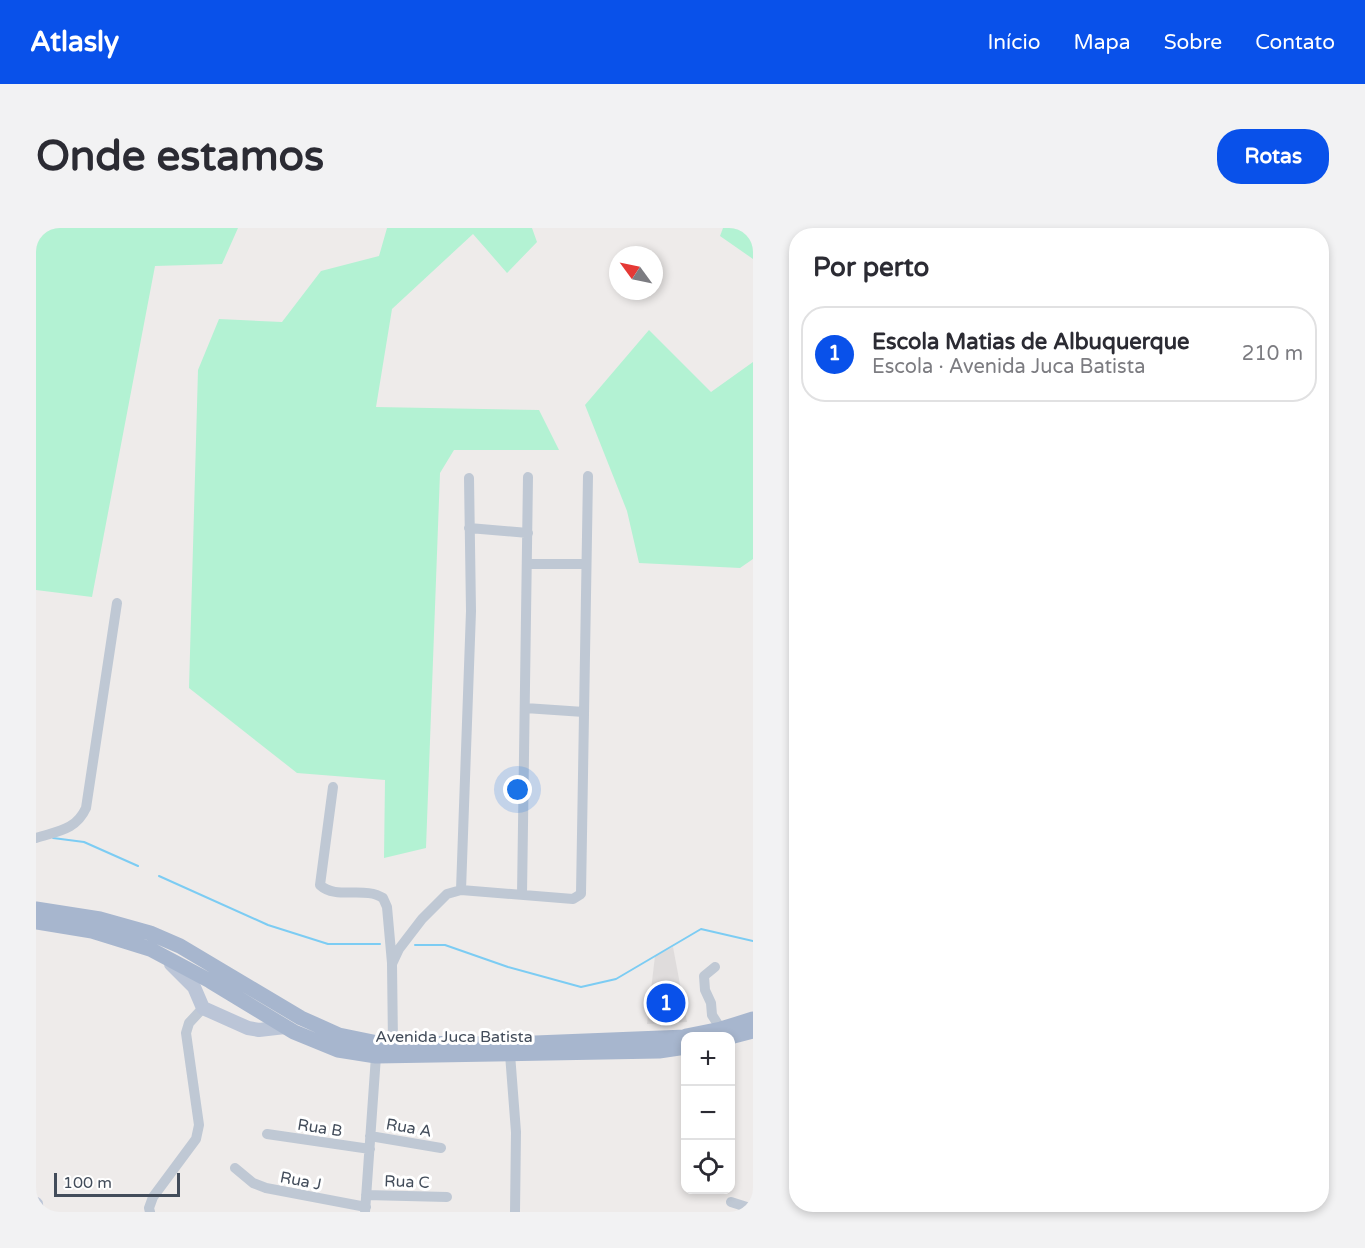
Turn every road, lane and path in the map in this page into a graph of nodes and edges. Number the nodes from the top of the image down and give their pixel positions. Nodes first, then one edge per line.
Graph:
1 (588, 476) dead end
2 (528, 477) dead end
3 (469, 478) dead end
4 (470, 528) junction
5 (528, 532) junction
6 (527, 564) junction
7 (586, 564) junction
8 (117, 603) dead end
9 (525, 708) junction
10 (584, 712) junction
11 (333, 787) dead end
12 (36, 838) edge
13 (461, 890) junction
14 (522, 895) junction
15 (36, 909) edge
16 (36, 922) edge
17 (180, 946) junction
18 (162, 955) junction
19 (392, 963) junction
20 (715, 967) dead end
21 (259, 992) junction
22 (203, 1008) junction
23 (264, 1015) junction
24 (753, 1019) edge
25 (285, 1027) junction
26 (249, 1028) junction
27 (753, 1031) edge
28 (725, 1032) edge
29 (728, 1032) edge
30 (735, 1032) edge
31 (681, 1036) edge
32 (393, 1044) junction
33 (681, 1048) edge
34 (510, 1054) junction
35 (376, 1056) junction
36 (267, 1134) dead end
37 (370, 1136) junction
38 (441, 1148) dead end
39 (369, 1149) junction
40 (235, 1168) dead end
41 (366, 1195) junction
42 (447, 1197) dead end
43 (731, 1202) dead end
44 (36, 1204) edge
45 (753, 1209) edge
46 (366, 1210) edge
47 (37, 1212) edge
48 (150, 1212) edge
49 (515, 1212) edge

1 - 7 street
2 - 5 street
3 - 4 street
4 - 5 street
4 - 13 street
5 - 6 street
6 - 7 street
6 - 9 street
7 - 10 street
8 - 12 street
9 - 10 street
9 - 14 street
10 - 14 street
11 - 19 street
13 - 14 street
13 - 19 street
15 - 17 main road, Avenida Juca Batista
16 - 18 main road, Avenida Juca Batista
17 - 18 main road
17 - 21 main road, Avenida Juca Batista
18 - 22 street
18 - 23 main road, Avenida Juca Batista
19 - 32 street
20 - 28 street
21 - 23 main road
21 - 32 main road, Avenida Juca Batista
22 - 26 street
22 - 48 street
23 - 25 main road, Avenida Juca Batista
23 - 26 street
24 - 29 main road, Avenida Juca Batista
25 - 26 street
25 - 35 main road, Avenida Juca Batista
27 - 30 main road, Avenida Juca Batista
31 - 32 main road, Avenida Juca Batista
33 - 34 main road, Avenida Juca Batista
34 - 35 main road, Avenida Juca Batista
34 - 49 street
35 - 37 street
36 - 39 street, Rua B
37 - 38 street, Rua A
37 - 39 street
39 - 41 street
40 - 46 street, Rua J
41 - 42 street, Rua C
41 - 46 street
43 - 45 street
44 - 47 street

